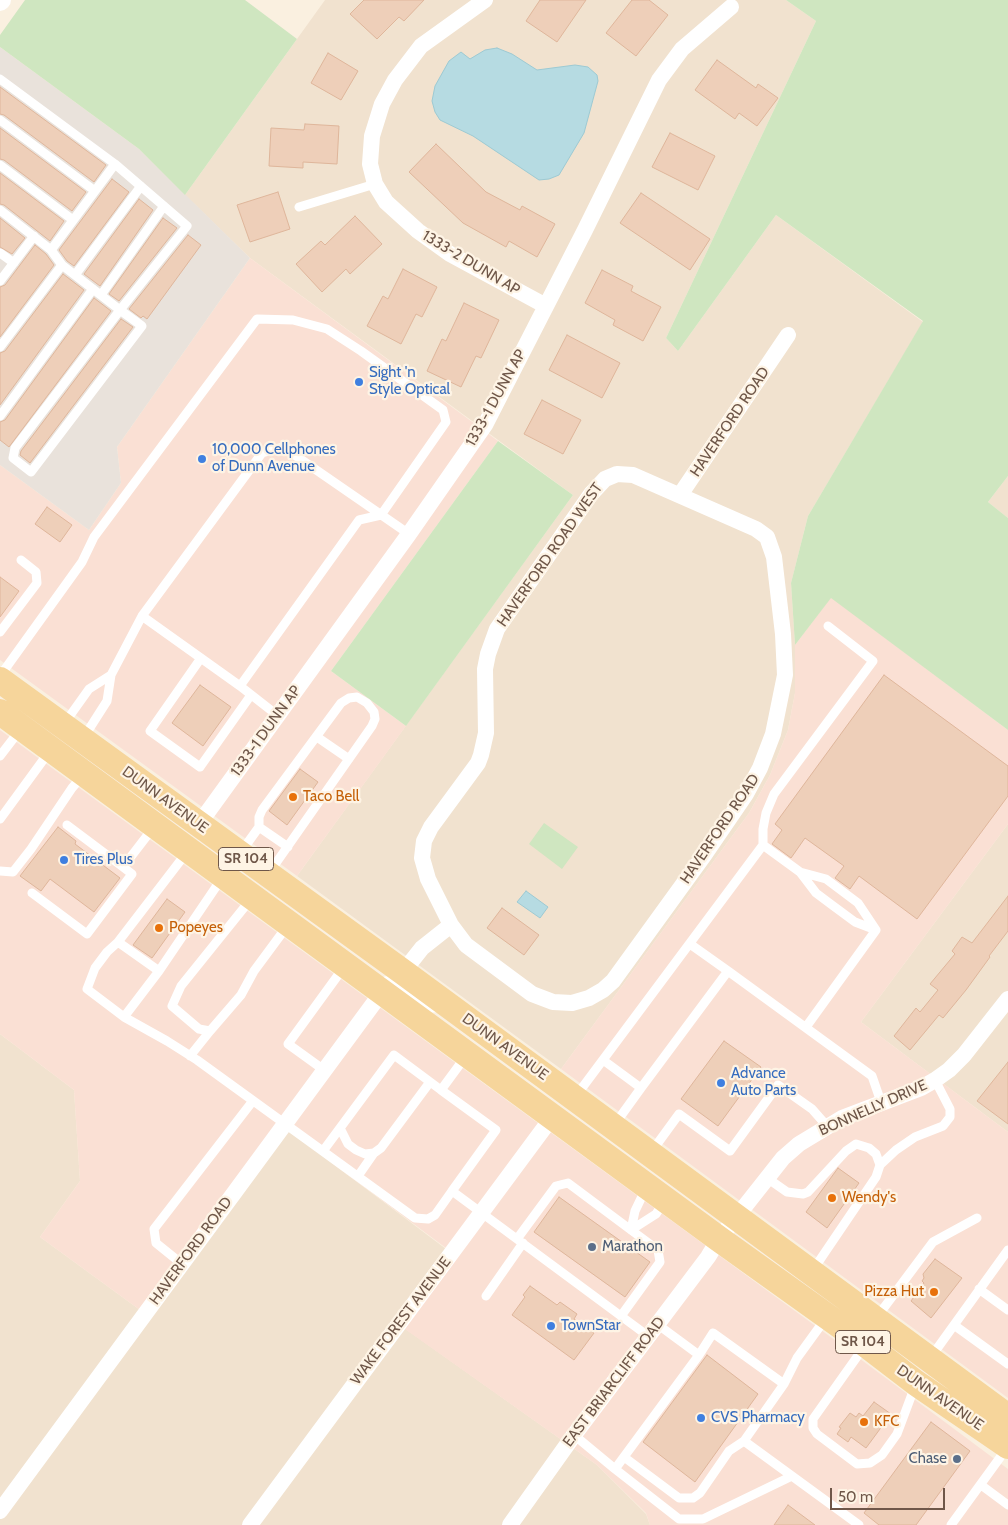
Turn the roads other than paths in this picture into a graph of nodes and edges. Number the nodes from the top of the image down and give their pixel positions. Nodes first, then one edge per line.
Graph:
1 (485, 0) edge
2 (731, 6) dead end
3 (0, 79) edge
4 (0, 120) edge
5 (115, 164) junction
6 (0, 165) edge
7 (375, 184) junction
8 (141, 186) junction
9 (95, 191) junction
10 (164, 206) junction
11 (300, 207) dead end
12 (0, 210) edge
13 (73, 220) junction
14 (34, 236) junction
15 (51, 250) junction
16 (0, 253) edge
17 (14, 263) junction
18 (62, 265) junction
19 (75, 275) junction
20 (0, 281) edge
21 (97, 292) junction
22 (546, 306) junction
23 (120, 310) junction
24 (788, 335) dead end
25 (0, 347) edge
26 (0, 416) edge
27 (680, 495) junction
28 (381, 515) junction
29 (409, 534) junction
30 (21, 560) dead end
31 (142, 616) junction
32 (828, 626) dead end
33 (0, 632) edge
34 (201, 658) junction
35 (111, 675) junction
36 (0, 676) edge
37 (0, 680) edge
38 (240, 686) junction
39 (251, 695) junction
40 (0, 712) edge
41 (277, 715) junction
42 (22, 728) junction
43 (72, 733) junction
44 (317, 737) junction
45 (51, 750) junction
46 (0, 756) edge
47 (349, 759) junction
48 (84, 774) junction
49 (0, 819) edge
50 (147, 820) junction
51 (199, 824) junction
52 (67, 825) dead end
53 (259, 827) junction
54 (763, 845) junction
55 (288, 847) junction
56 (189, 850) junction
57 (239, 854) junction
58 (123, 867) junction
59 (0, 871) edge
60 (800, 872) junction
61 (267, 875) junction
62 (224, 876) junction
63 (32, 893) dead end
64 (253, 897) junction
65 (289, 924) junction
66 (452, 925) junction
67 (876, 930) junction
68 (118, 942) junction
69 (690, 944) junction
70 (351, 969) junction
71 (159, 971) junction
72 (728, 971) junction
73 (403, 972) junction
74 (382, 992) junction
75 (1008, 999) edge
76 (439, 1000) junction
77 (124, 1017) junction
78 (806, 1027) junction
79 (210, 1031) junction
80 (467, 1054) junction
81 (190, 1056) junction
82 (603, 1060) junction
83 (324, 1070) junction
84 (935, 1080) junction
85 (430, 1082) junction
86 (641, 1088) junction
87 (441, 1090) junction
88 (574, 1099) junction
89 (252, 1102) junction
90 (881, 1102) junction
91 (553, 1116) junction
92 (285, 1124) junction
93 (827, 1126) junction
94 (613, 1127) junction
95 (340, 1128) junction
96 (323, 1151) junction
97 (374, 1153) junction
98 (650, 1154) junction
99 (880, 1166) junction
100 (358, 1176) junction
101 (768, 1178) junction
102 (452, 1191) junction
103 (657, 1192) junction
104 (482, 1212) junction
105 (736, 1217) junction
106 (976, 1218) dead end
107 (631, 1230) junction
108 (719, 1239) junction
109 (520, 1241) junction
110 (1007, 1254) edge
111 (182, 1264) junction
112 (811, 1272) junction
113 (979, 1290) junction
114 (486, 1296) dead end
115 (1008, 1310) edge
116 (827, 1315) junction
117 (621, 1316) junction
118 (876, 1319) junction
119 (954, 1325) junction
120 (652, 1330) junction
121 (866, 1345) junction
122 (699, 1355) junction
123 (930, 1359) junction
124 (1008, 1364) edge
125 (916, 1383) junction
126 (784, 1384) junction
127 (1008, 1416) edge
128 (574, 1435) junction
129 (744, 1441) junction
130 (1008, 1446) edge
131 (624, 1457) junction
132 (615, 1469) junction
133 (792, 1476) junction
134 (981, 1485) junction
135 (1008, 1505) edge
136 (0, 1511) edge
137 (677, 1522) edge
138 (250, 1525) edge
139 (510, 1525) edge
140 (859, 1525) edge
141 (951, 1525) edge

1 - 7 street, 1333-2 DUNN AP
2 - 22 street, 1333-1 DUNN AP
3 - 5 lane
4 - 9 lane
5 - 8 lane
5 - 9 lane
6 - 13 lane
7 - 11 lane
7 - 22 street, 1333-2 DUNN AP
8 - 10 lane
8 - 19 lane
9 - 13 lane
10 - 21 lane
10 - 23 lane
12 - 14 lane
13 - 15 lane
14 - 15 lane
14 - 17 lane
15 - 18 lane
16 - 17 lane
17 - 20 lane
18 - 19 lane
18 - 25 lane
19 - 21 lane
21 - 23 lane
21 - 26 lane
22 - 29 street, 1333-1 DUNN AP
23 - 23 lane
24 - 27 street, HAVERFORD ROAD
27 - 66 street, HAVERFORD ROAD WEST
27 - 66 street, HAVERFORD ROAD
28 - 29 lane
28 - 31 lane
28 - 36 lane
28 - 38 lane
29 - 41 street, 1333-1 DUNN AP
30 - 33 lane
31 - 34 lane
31 - 35 lane
32 - 54 lane
34 - 38 lane
34 - 39 lane
35 - 43 lane
35 - 43 lane
37 - 43 main road, DUNN AVENUE / SR 104
38 - 39 lane
39 - 41 lane
40 - 42 main road, DUNN AVENUE / SR 104
41 - 51 street, 1333-1 DUNN AP
42 - 45 main road, DUNN AVENUE / SR 104
42 - 46 lane
43 - 51 main road, DUNN AVENUE / SR 104
44 - 47 lane
44 - 47 lane
44 - 53 lane
45 - 48 main road, DUNN AVENUE / SR 104
45 - 49 lane
47 - 55 lane
48 - 50 main road, DUNN AVENUE / SR 104
48 - 59 lane
50 - 51 main road
50 - 56 main road, DUNN AVENUE / SR 104
50 - 58 lane
51 - 57 main road, DUNN AVENUE / SR 104
52 - 58 lane
53 - 55 lane
53 - 57 lane
54 - 60 lane
54 - 69 lane
55 - 61 lane
56 - 62 main road, DUNN AVENUE / SR 104
56 - 68 lane
57 - 61 main road, DUNN AVENUE / SR 104
58 - 63 lane
60 - 67 lane
60 - 67 lane
61 - 73 main road, DUNN AVENUE / SR 104
62 - 64 main road, DUNN AVENUE / SR 104
62 - 71 lane
64 - 65 main road, DUNN AVENUE / SR 104
64 - 79 lane
65 - 70 main road, DUNN AVENUE / SR 104
65 - 79 lane
66 - 73 street
67 - 78 lane
68 - 71 lane
68 - 77 lane
69 - 72 lane
69 - 82 lane
70 - 73 main road
70 - 74 main road, DUNN AVENUE / SR 104
70 - 83 lane
71 - 77 lane
72 - 78 lane
72 - 86 lane
73 - 76 main road, DUNN AVENUE / SR 104
74 - 76 main road
74 - 80 main road, DUNN AVENUE / SR 104
74 - 83 street, HAVERFORD ROAD
75 - 84 street, BONNELLY DRIVE
76 - 88 main road, DUNN AVENUE / SR 104
77 - 81 lane
78 - 90 lane
79 - 81 lane
80 - 87 lane
80 - 91 main road, DUNN AVENUE / SR 104
81 - 89 lane
82 - 86 lane
82 - 88 lane
83 - 92 street, HAVERFORD ROAD
84 - 90 street, BONNELLY DRIVE
84 - 99 lane
85 - 87 lane
85 - 95 lane
85 - 97 lane
86 - 94 lane
87 - 102 lane
88 - 94 main road, DUNN AVENUE / SR 104
89 - 92 lane
89 - 111 lane
90 - 93 street, BONNELLY DRIVE
91 - 103 main road, DUNN AVENUE / SR 104
91 - 104 street, WAKE FOREST AVENUE
92 - 96 lane
92 - 111 street, HAVERFORD ROAD
93 - 98 lane
93 - 101 street, BONNELLY DRIVE
94 - 98 main road, DUNN AVENUE / SR 104
95 - 96 lane
95 - 97 lane
96 - 100 lane
97 - 100 lane
98 - 105 main road, DUNN AVENUE / SR 104
99 - 101 lane
99 - 112 lane
100 - 102 lane
101 - 105 street, BONNELLY DRIVE
102 - 104 lane
103 - 107 lane
103 - 107 lane
103 - 108 main road, DUNN AVENUE / SR 104
104 - 109 lane
104 - 138 street, WAKE FOREST AVENUE
105 - 108 street, BONNELLY DRIVE
105 - 112 main road, DUNN AVENUE / SR 104
106 - 118 lane
107 - 109 lane
107 - 117 lane
108 - 116 main road, DUNN AVENUE / SR 104
108 - 120 street, EAST BRIARCLIFF ROAD
109 - 114 lane
109 - 117 lane
110 - 113 lane
111 - 136 street, HAVERFORD ROAD
112 - 118 main road, DUNN AVENUE / SR 104
113 - 115 lane
113 - 119 lane
116 - 121 main road, DUNN AVENUE / SR 104
116 - 126 lane
117 - 120 lane
118 - 123 main road, DUNN AVENUE / SR 104
119 - 123 lane
119 - 124 lane
120 - 122 lane
120 - 128 street, EAST BRIARCLIFF ROAD
121 - 125 main road, DUNN AVENUE / SR 104
121 - 125 lane
122 - 126 lane
122 - 131 lane
123 - 127 main road, DUNN AVENUE / SR 104
125 - 130 main road, DUNN AVENUE / SR 104
126 - 129 lane
128 - 132 lane
128 - 139 street, EAST BRIARCLIFF ROAD
129 - 131 lane
129 - 133 lane
130 - 134 lane
131 - 132 lane
132 - 137 lane
133 - 137 lane
133 - 140 lane
134 - 135 lane
134 - 141 lane

